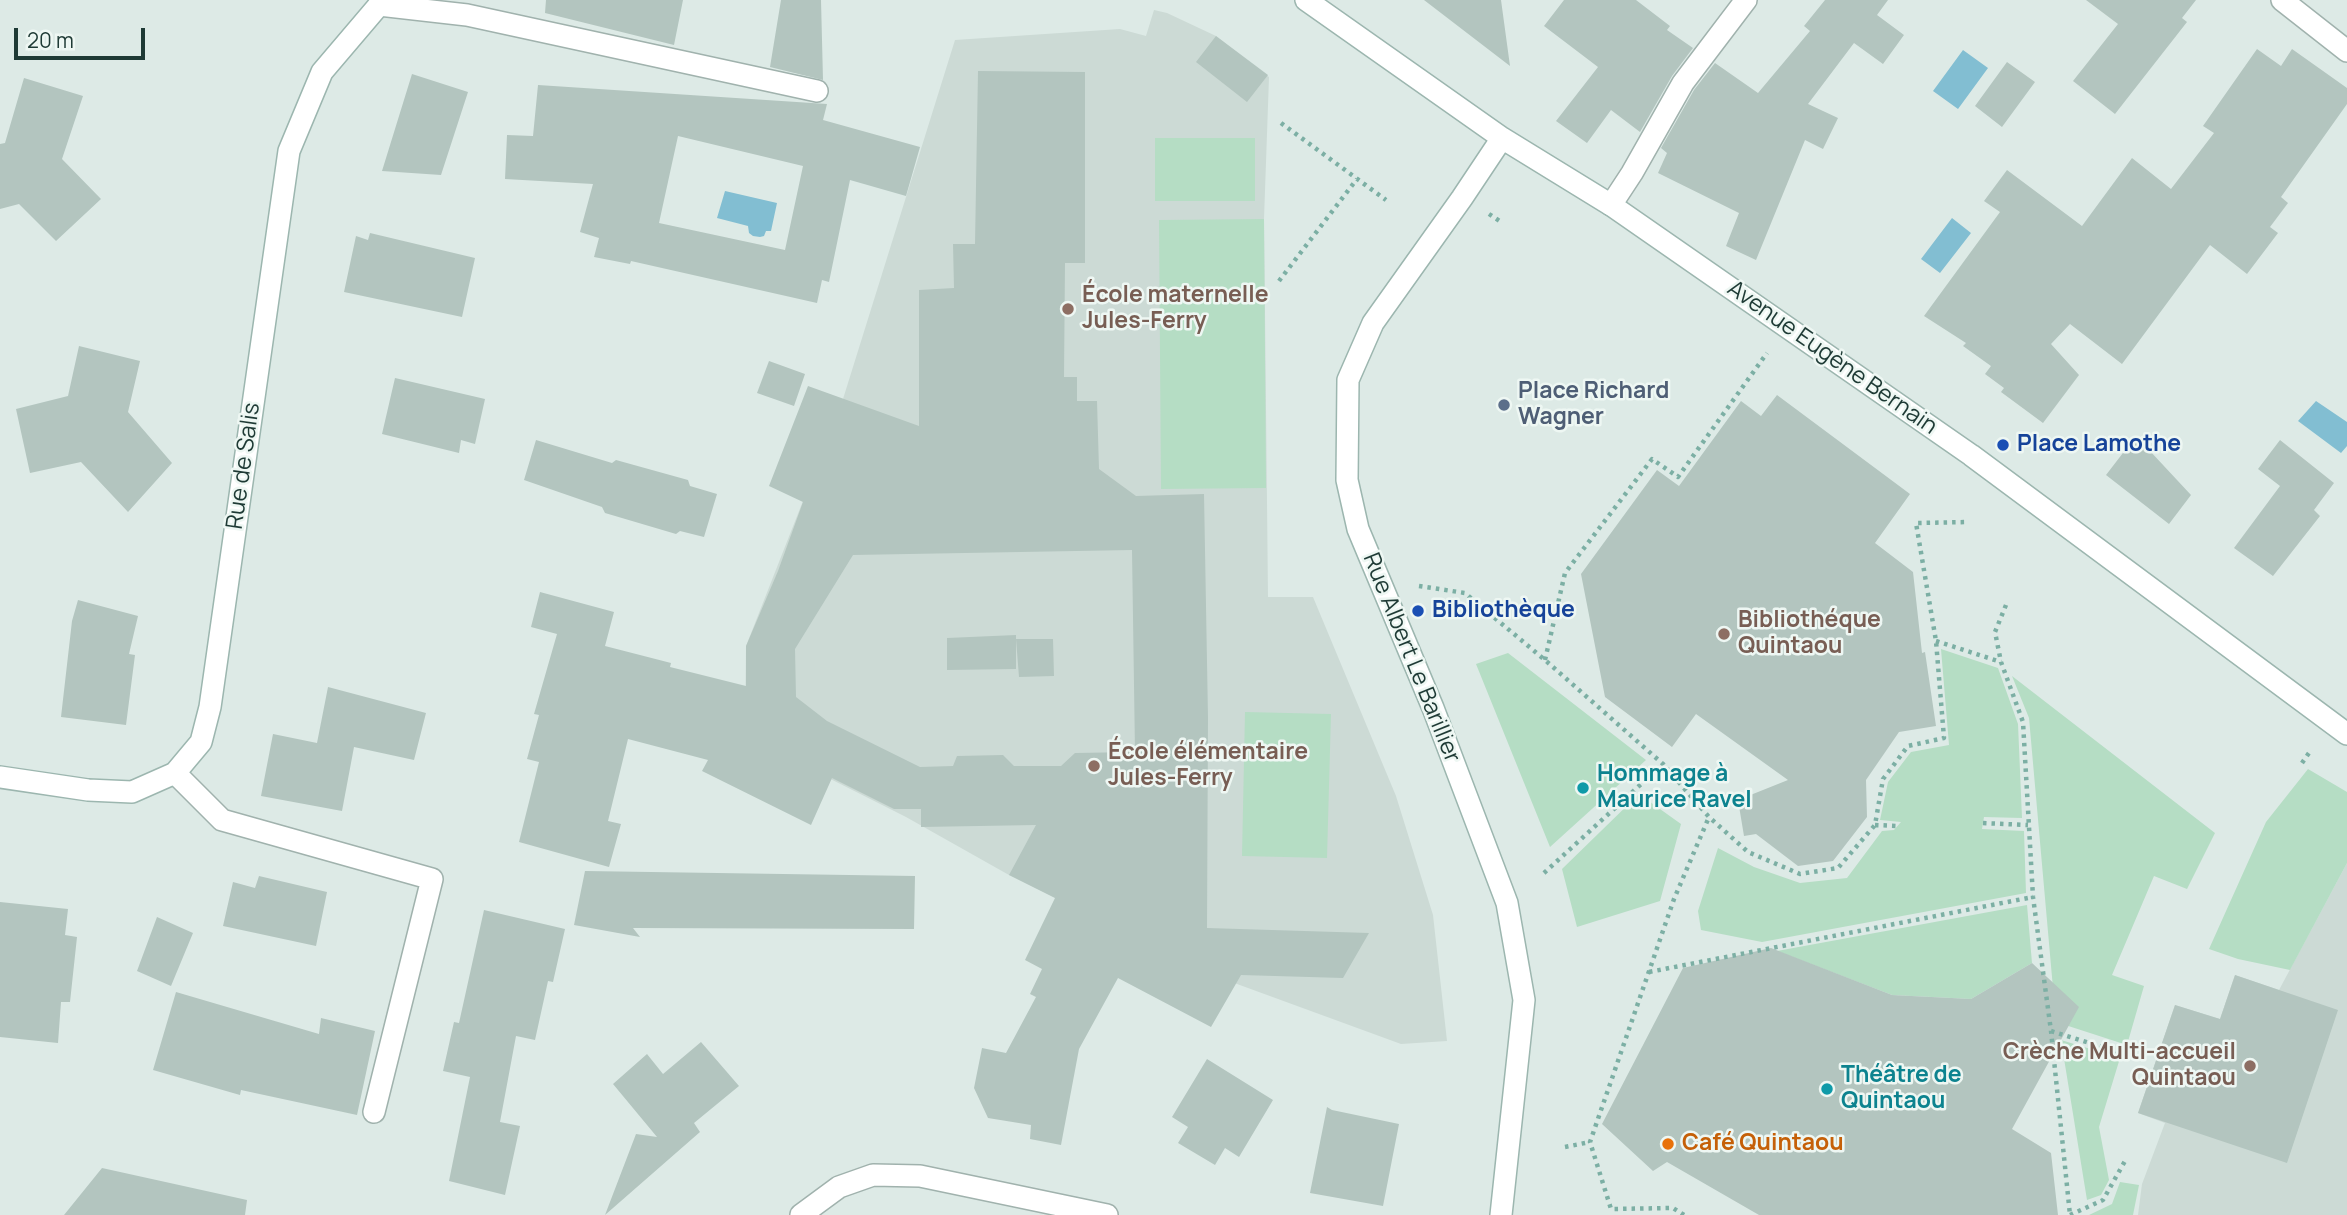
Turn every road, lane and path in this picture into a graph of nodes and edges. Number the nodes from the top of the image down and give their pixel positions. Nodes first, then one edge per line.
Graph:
1 (1306, 0) edge
2 (1746, 0) edge
3 (2282, 0) edge
4 (383, 3) edge
5 (2347, 51) edge
6 (817, 91) dead end
7 (1281, 123) dead end
8 (1502, 138) junction
9 (1357, 179) junction
10 (1387, 200) dead end
11 (1611, 205) junction
12 (1279, 281) dead end
13 (1769, 350) dead end
14 (1967, 522) dead end
15 (1419, 586) dead end
16 (2006, 605) dead end
17 (1936, 641) junction
18 (1545, 660) junction
19 (2001, 662) junction
20 (2347, 734) edge
21 (2311, 750) dead end
22 (2302, 763) dead end
23 (1663, 764) junction
24 (175, 773) junction
25 (0, 777) edge
26 (1709, 817) junction
27 (1983, 822) dead end
28 (1875, 825) junction
29 (2028, 825) junction
30 (1898, 826) dead end
31 (1544, 873) dead end
32 (2033, 897) junction
33 (1648, 972) junction
34 (2051, 1031) junction
35 (2141, 1059) dead end
36 (374, 1112) dead end
37 (1590, 1142) junction
38 (1565, 1147) dead end
39 (2125, 1161) dead end
40 (1610, 1212) edge
41 (801, 1215) edge
42 (1107, 1215) edge
43 (1501, 1215) edge
44 (1684, 1215) edge
45 (2070, 1215) edge

1 - 8 street, Avenue Eugène Bernain
2 - 11 street
3 - 5 street
4 - 6 street
4 - 24 street, Rue de Salis
7 - 9 path
8 - 11 street, Avenue Eugène Bernain
8 - 43 street, Rue Albert Le Barillier
9 - 10 path
9 - 12 path
11 - 20 street, Avenue Eugène Bernain
13 - 18 path
14 - 17 path
15 - 18 path
16 - 19 path
17 - 19 path
17 - 28 path
18 - 23 path
19 - 29 path
21 - 22 path
23 - 26 path
23 - 31 path
24 - 25 street, Rue de Salis
24 - 36 street
26 - 28 path
26 - 33 path
27 - 29 path
28 - 30 path
29 - 32 path
32 - 33 path
32 - 34 path
33 - 37 path
34 - 35 path
34 - 45 path
37 - 38 path
37 - 40 path
39 - 45 path
40 - 44 path
41 - 42 street

